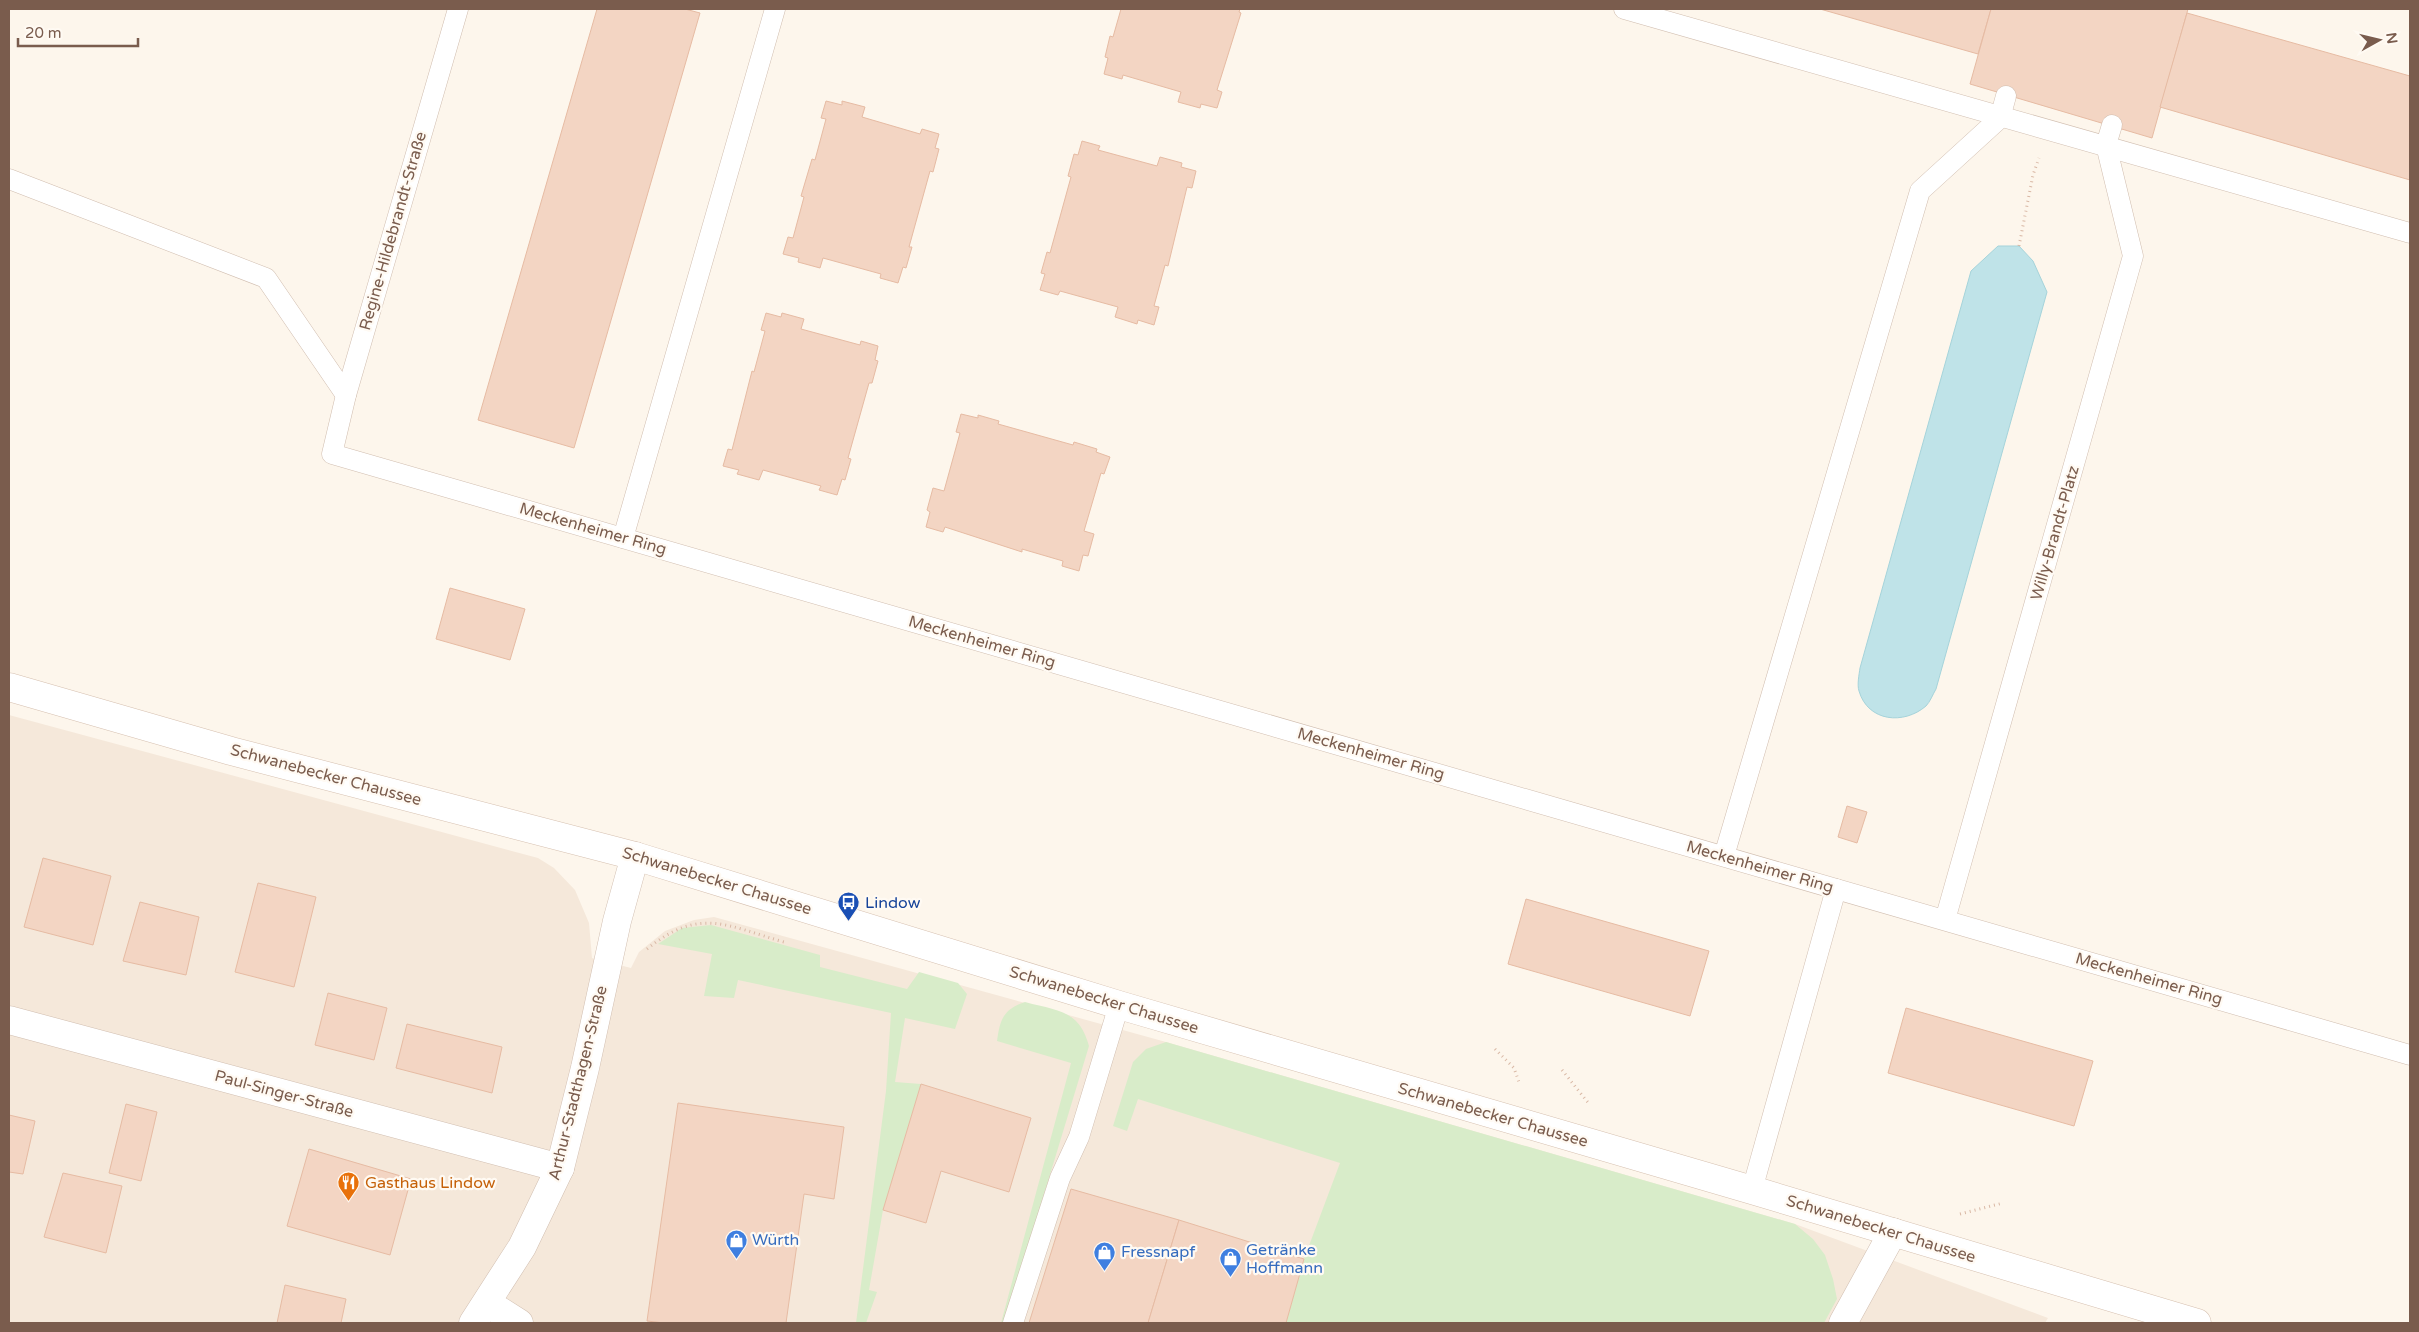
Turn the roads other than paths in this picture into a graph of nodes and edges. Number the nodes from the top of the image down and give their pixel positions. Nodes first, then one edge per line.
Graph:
1 (458, 9) edge
2 (775, 9) edge
3 (1624, 9) edge
4 (2006, 96) dead end
5 (2000, 118) junction
6 (2112, 125) dead end
7 (2106, 145) junction
8 (9, 179) edge
9 (2410, 233) edge
10 (346, 395) junction
11 (332, 454) joint
12 (623, 538) junction
13 (9, 687) edge
14 (635, 856) junction
15 (1724, 856) junction
16 (1836, 889) junction
17 (1945, 920) junction
18 (1119, 1005) junction
19 (9, 1020) edge
20 (2410, 1055) edge
21 (560, 1168) junction
22 (1752, 1190) junction
23 (1892, 1232) junction
24 (480, 1313) edge
25 (518, 1323) edge
26 (1013, 1323) edge
27 (1843, 1323) edge
28 (2197, 1323) edge

1 - 10 lane, Regine-Hildebrandt-Straße
2 - 12 lane
3 - 5 lane
4 - 5 lane
5 - 7 lane
5 - 15 lane
6 - 7 lane
7 - 9 lane
7 - 17 lane, Willy-Brandt-Platz
8 - 10 lane
10 - 11 lane, Regine-Hildebrandt-Straße
11 - 12 lane, Meckenheimer Ring
12 - 15 lane, Meckenheimer Ring
13 - 14 main road, Schwanebecker Chaussee
14 - 18 main road, Schwanebecker Chaussee
14 - 21 main road, Arthur-Stadthagen-Straße
15 - 16 lane, Meckenheimer Ring
16 - 17 lane, Meckenheimer Ring
16 - 22 lane
17 - 20 lane, Meckenheimer Ring
18 - 22 main road, Schwanebecker Chaussee
18 - 26 lane
19 - 21 main road, Paul-Singer-Straße
21 - 24 main road, Arthur-Stadthagen-Straße
22 - 23 main road, Schwanebecker Chaussee
23 - 27 main road
23 - 28 main road, Schwanebecker Chaussee
24 - 25 main road

